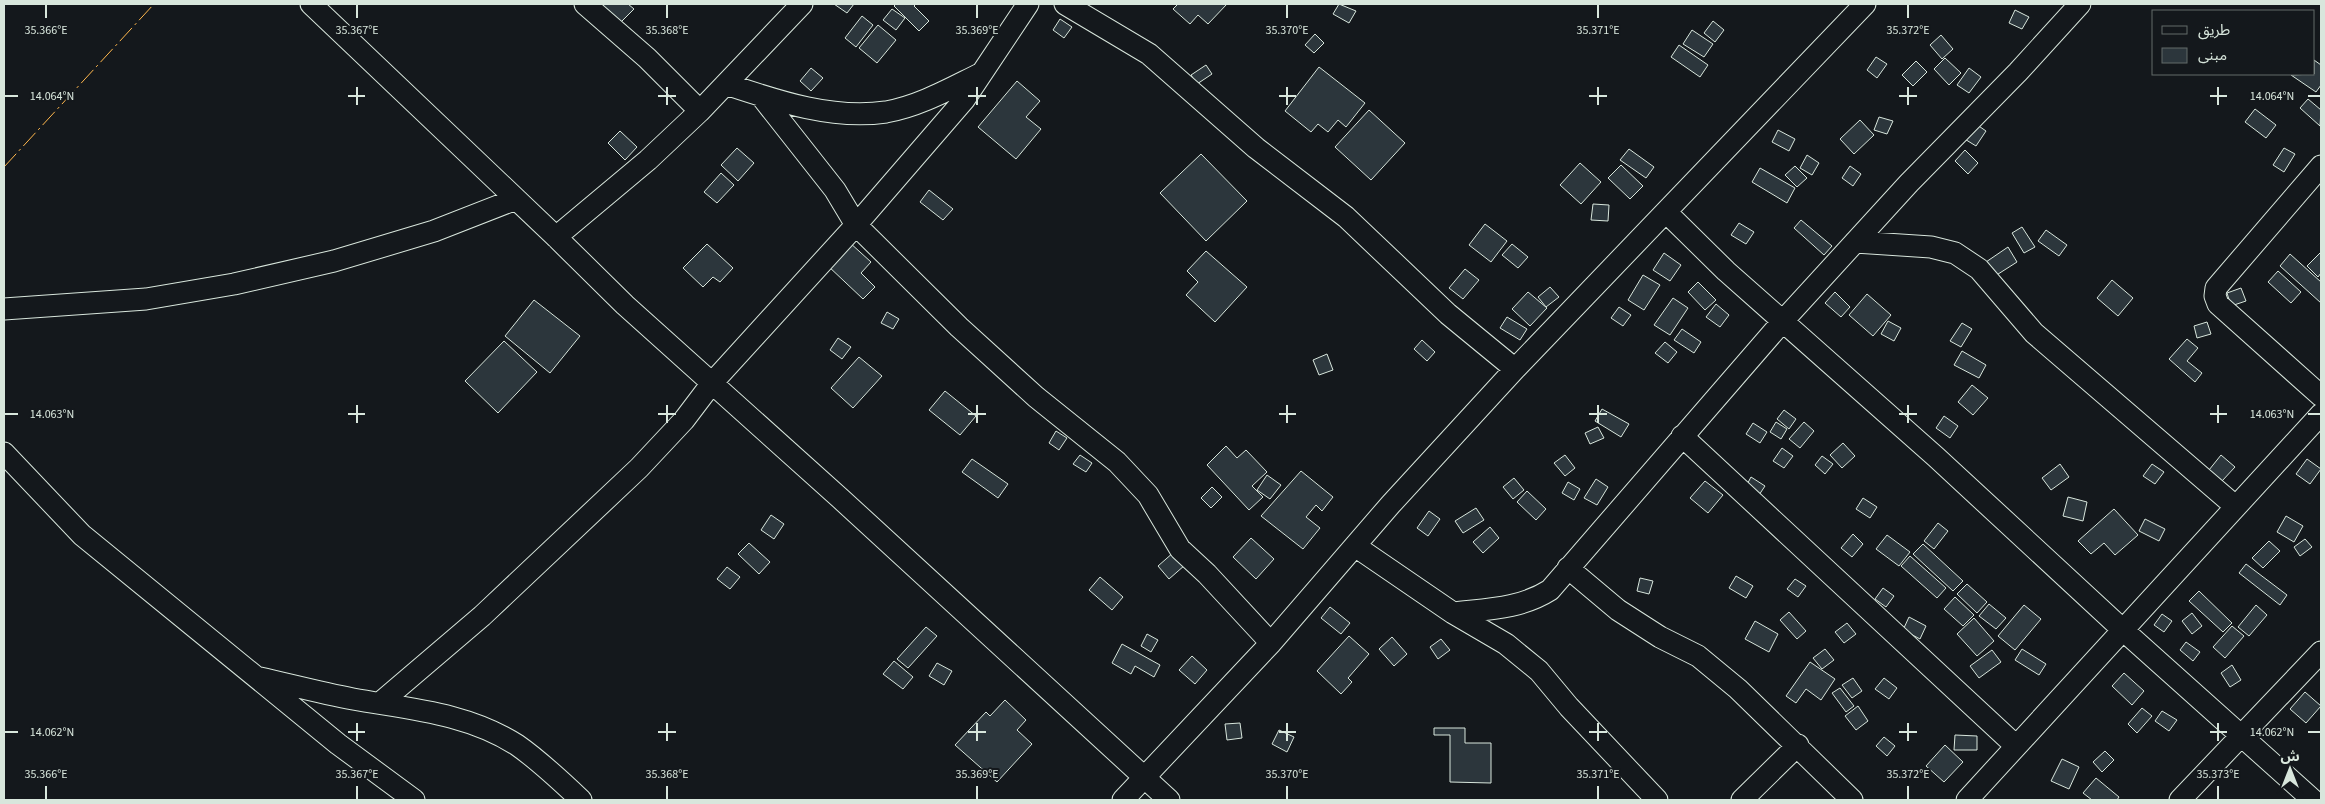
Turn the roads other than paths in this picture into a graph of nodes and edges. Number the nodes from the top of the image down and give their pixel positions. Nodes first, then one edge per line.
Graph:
1 (311, 4) edge
2 (585, 4) edge
3 (802, 4) edge
4 (1066, 4) edge
5 (1865, 4) edge
6 (2080, 4) edge
7 (1023, 6) edge
8 (983, 72) junction
9 (726, 84) junction
10 (762, 96) junction
11 (700, 111) junction
12 (2321, 166) edge
13 (516, 199) junction
14 (1666, 212) junction
15 (856, 225) junction
16 (556, 237) junction
17 (1855, 242) junction
18 (4, 309) edge
19 (1782, 322) junction
20 (1515, 369) junction
21 (712, 383) junction
22 (2321, 396) edge
23 (2321, 414) edge
24 (1682, 436) junction
25 (5, 458) edge
26 (2235, 506) junction
27 (1354, 546) junction
28 (1568, 568) junction
29 (1453, 613) junction
30 (2123, 630) junction
31 (1271, 643) junction
32 (2321, 652) edge
33 (254, 677) junction
34 (380, 703) junction
35 (2243, 736) junction
36 (1798, 746) junction
37 (2016, 746) junction
38 (1145, 778) junction
39 (414, 800) edge
40 (581, 800) edge
41 (1123, 800) edge
42 (1169, 800) edge
43 (1657, 800) edge
44 (1742, 800) edge
45 (1852, 800) edge
46 (1967, 800) edge
47 (2180, 800) edge
48 (2313, 800) edge

1 - 13 street
2 - 11 street
3 - 9 street
4 - 20 street
5 - 14 street
6 - 17 street
7 - 8 street
8 - 10 street
8 - 15 street
9 - 10 street
9 - 11 street
10 - 15 street
11 - 16 street
12 - 22 street
13 - 16 street
13 - 18 street
14 - 19 street
14 - 20 street
15 - 21 street
15 - 31 street
16 - 21 street
17 - 19 street
17 - 26 street
19 - 24 street
19 - 30 street
20 - 27 street
21 - 34 street
21 - 38 street
23 - 26 street
24 - 28 street
24 - 37 street
25 - 33 street
26 - 30 street
27 - 29 street
27 - 31 street
28 - 29 street
28 - 36 street
29 - 43 street
30 - 35 street
30 - 37 street
31 - 38 street
32 - 35 street
33 - 34 street
33 - 39 street
34 - 40 street
35 - 47 street
35 - 48 street
36 - 44 street
36 - 45 street
37 - 46 street
38 - 41 street
38 - 42 street

